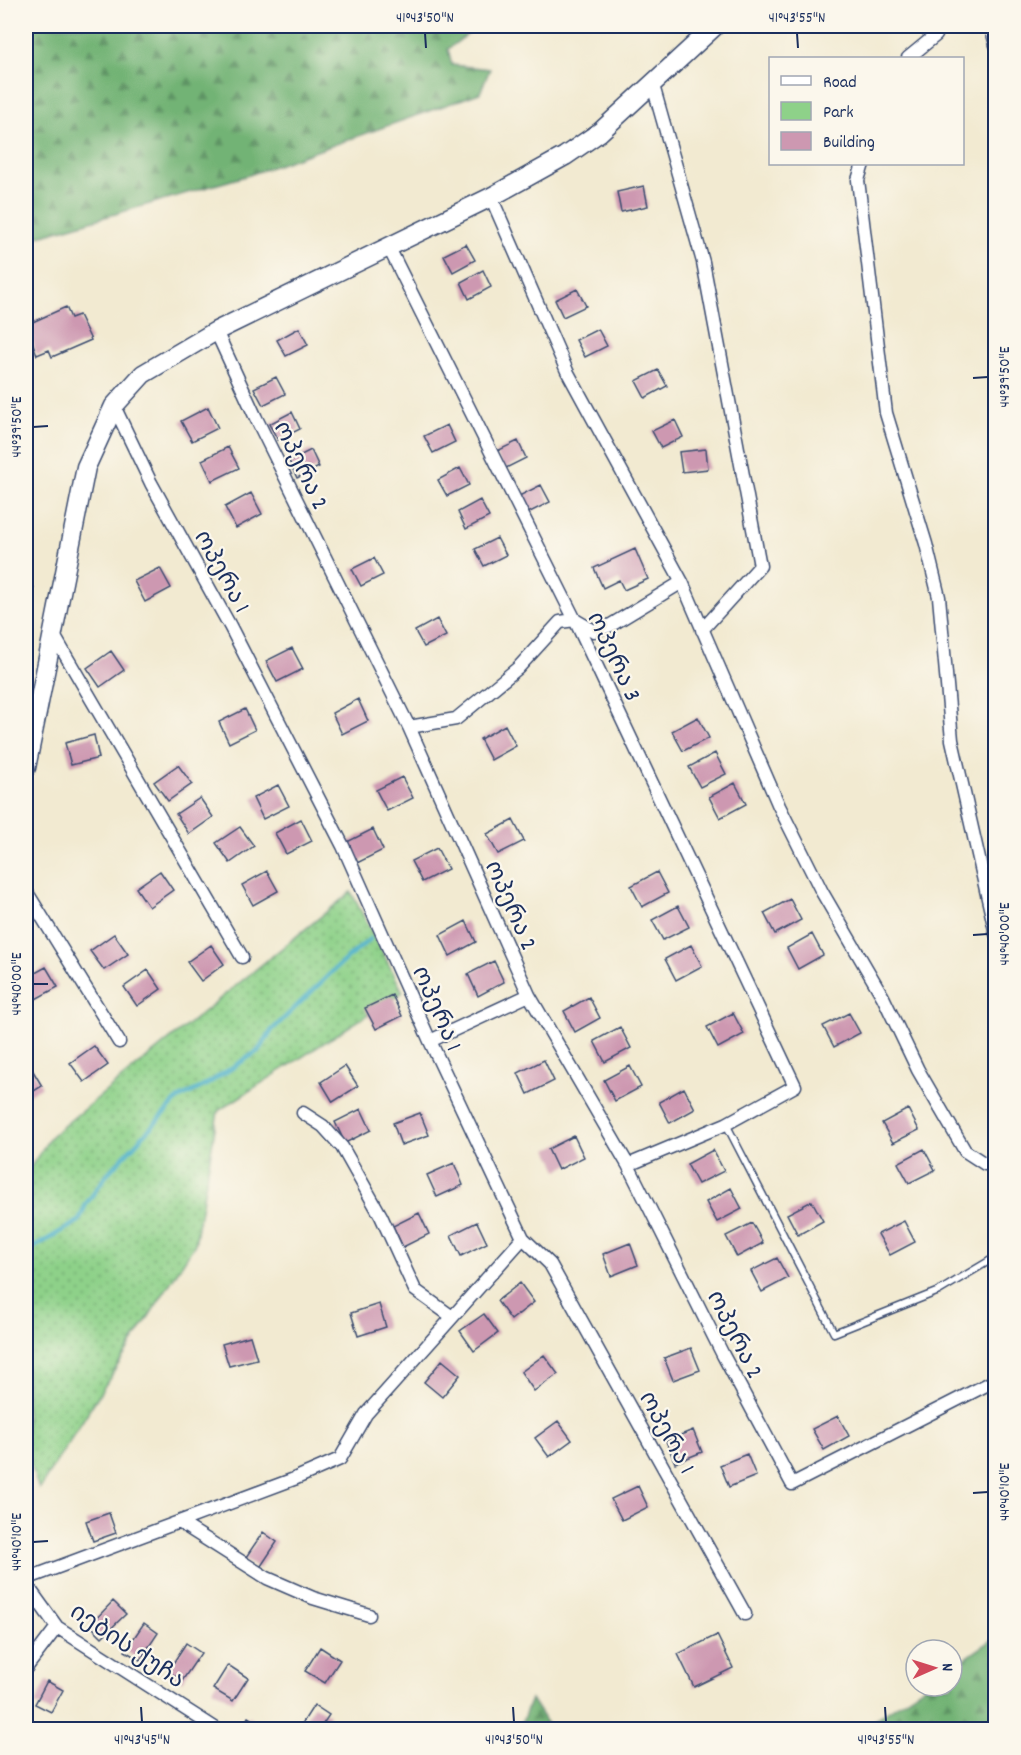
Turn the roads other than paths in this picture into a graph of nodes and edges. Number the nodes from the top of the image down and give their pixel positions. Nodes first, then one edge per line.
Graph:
1 (715, 26) edge
2 (940, 26) edge
3 (991, 26) edge
4 (996, 45) edge
5 (909, 57) edge
6 (652, 82) junction
7 (864, 165) edge
8 (491, 197) junction
9 (388, 248) junction
10 (216, 331) junction
11 (114, 406) junction
12 (682, 582) junction
13 (575, 620) junction
14 (702, 630) junction
15 (52, 632) junction
16 (409, 727) junction
17 (29, 737) edge
18 (26, 768) edge
19 (26, 891) edge
20 (996, 934) edge
21 (242, 957) dead end
22 (529, 995) junction
23 (430, 1041) junction
24 (119, 1042) dead end
25 (303, 1113) dead end
26 (726, 1124) junction
27 (996, 1160) edge
28 (628, 1165) junction
29 (523, 1238) junction
30 (994, 1258) dead end
31 (451, 1316) junction
32 (996, 1380) edge
33 (179, 1522) junction
34 (26, 1579) edge
35 (26, 1584) edge
36 (746, 1614) dead end
37 (369, 1615) dead end
38 (57, 1627) junction
39 (26, 1668) edge
40 (218, 1730) edge

1 - 6 street
2 - 5 street
3 - 4 street
6 - 8 street
6 - 14 street
7 - 20 street
8 - 9 street
8 - 12 street
9 - 10 street
9 - 13 street, ოპერა 3
10 - 11 street
10 - 16 street, ოპერა 2
11 - 15 street
11 - 23 street, ოპერა 1
12 - 13 street
12 - 14 street
13 - 16 street
13 - 26 street, ოპერა 3
14 - 27 street
15 - 17 street
15 - 21 street
16 - 22 street, ოპერა 2
17 - 18 street
19 - 24 street
22 - 23 street
22 - 28 street, ოპერა 2
23 - 29 street, ოპერა 1
25 - 31 street
26 - 28 street
26 - 30 lane
28 - 32 street, ოპერა 2
29 - 31 street
29 - 36 street, ოპერა 1
31 - 33 street
33 - 34 street
33 - 37 street
35 - 38 street, იების ქუჩა
38 - 39 street
38 - 40 street, იების ქუჩა

